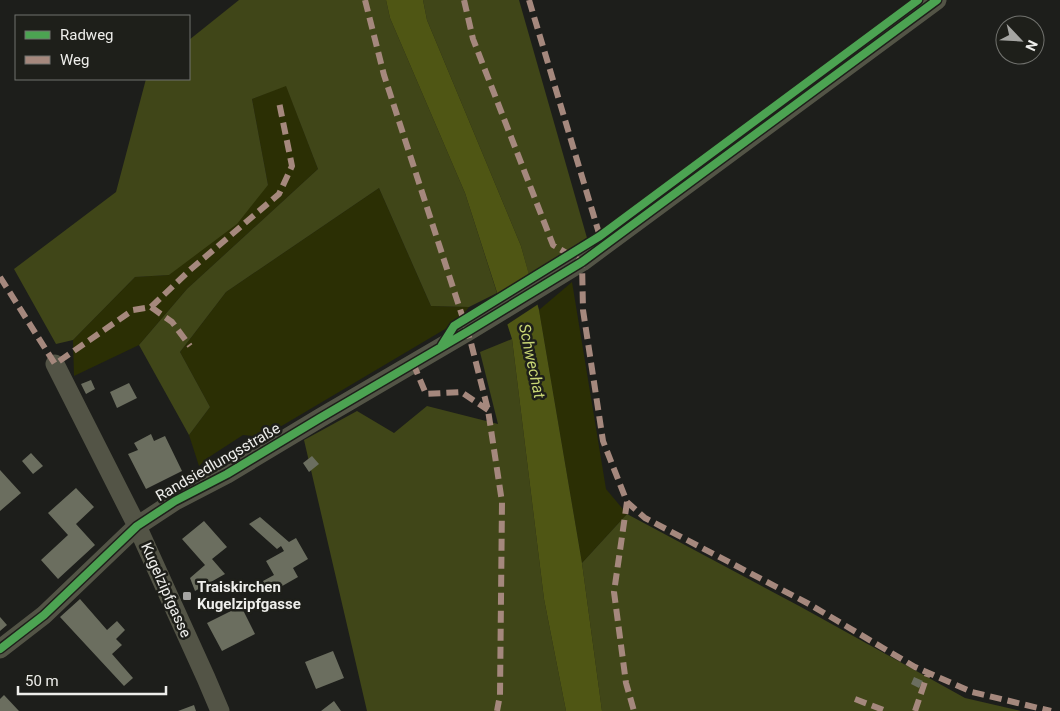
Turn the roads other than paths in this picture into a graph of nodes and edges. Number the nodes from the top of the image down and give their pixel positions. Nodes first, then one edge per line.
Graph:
1 (936, 0) edge
2 (55, 364) dead end
3 (137, 526) junction
4 (0, 649) edge
5 (220, 711) edge

1 - 3 street, Randsiedlungsstraße
2 - 3 street, Kugelzipfgasse
3 - 4 street, Randsiedlungsstraße
3 - 5 street, Kugelzipfgasse

